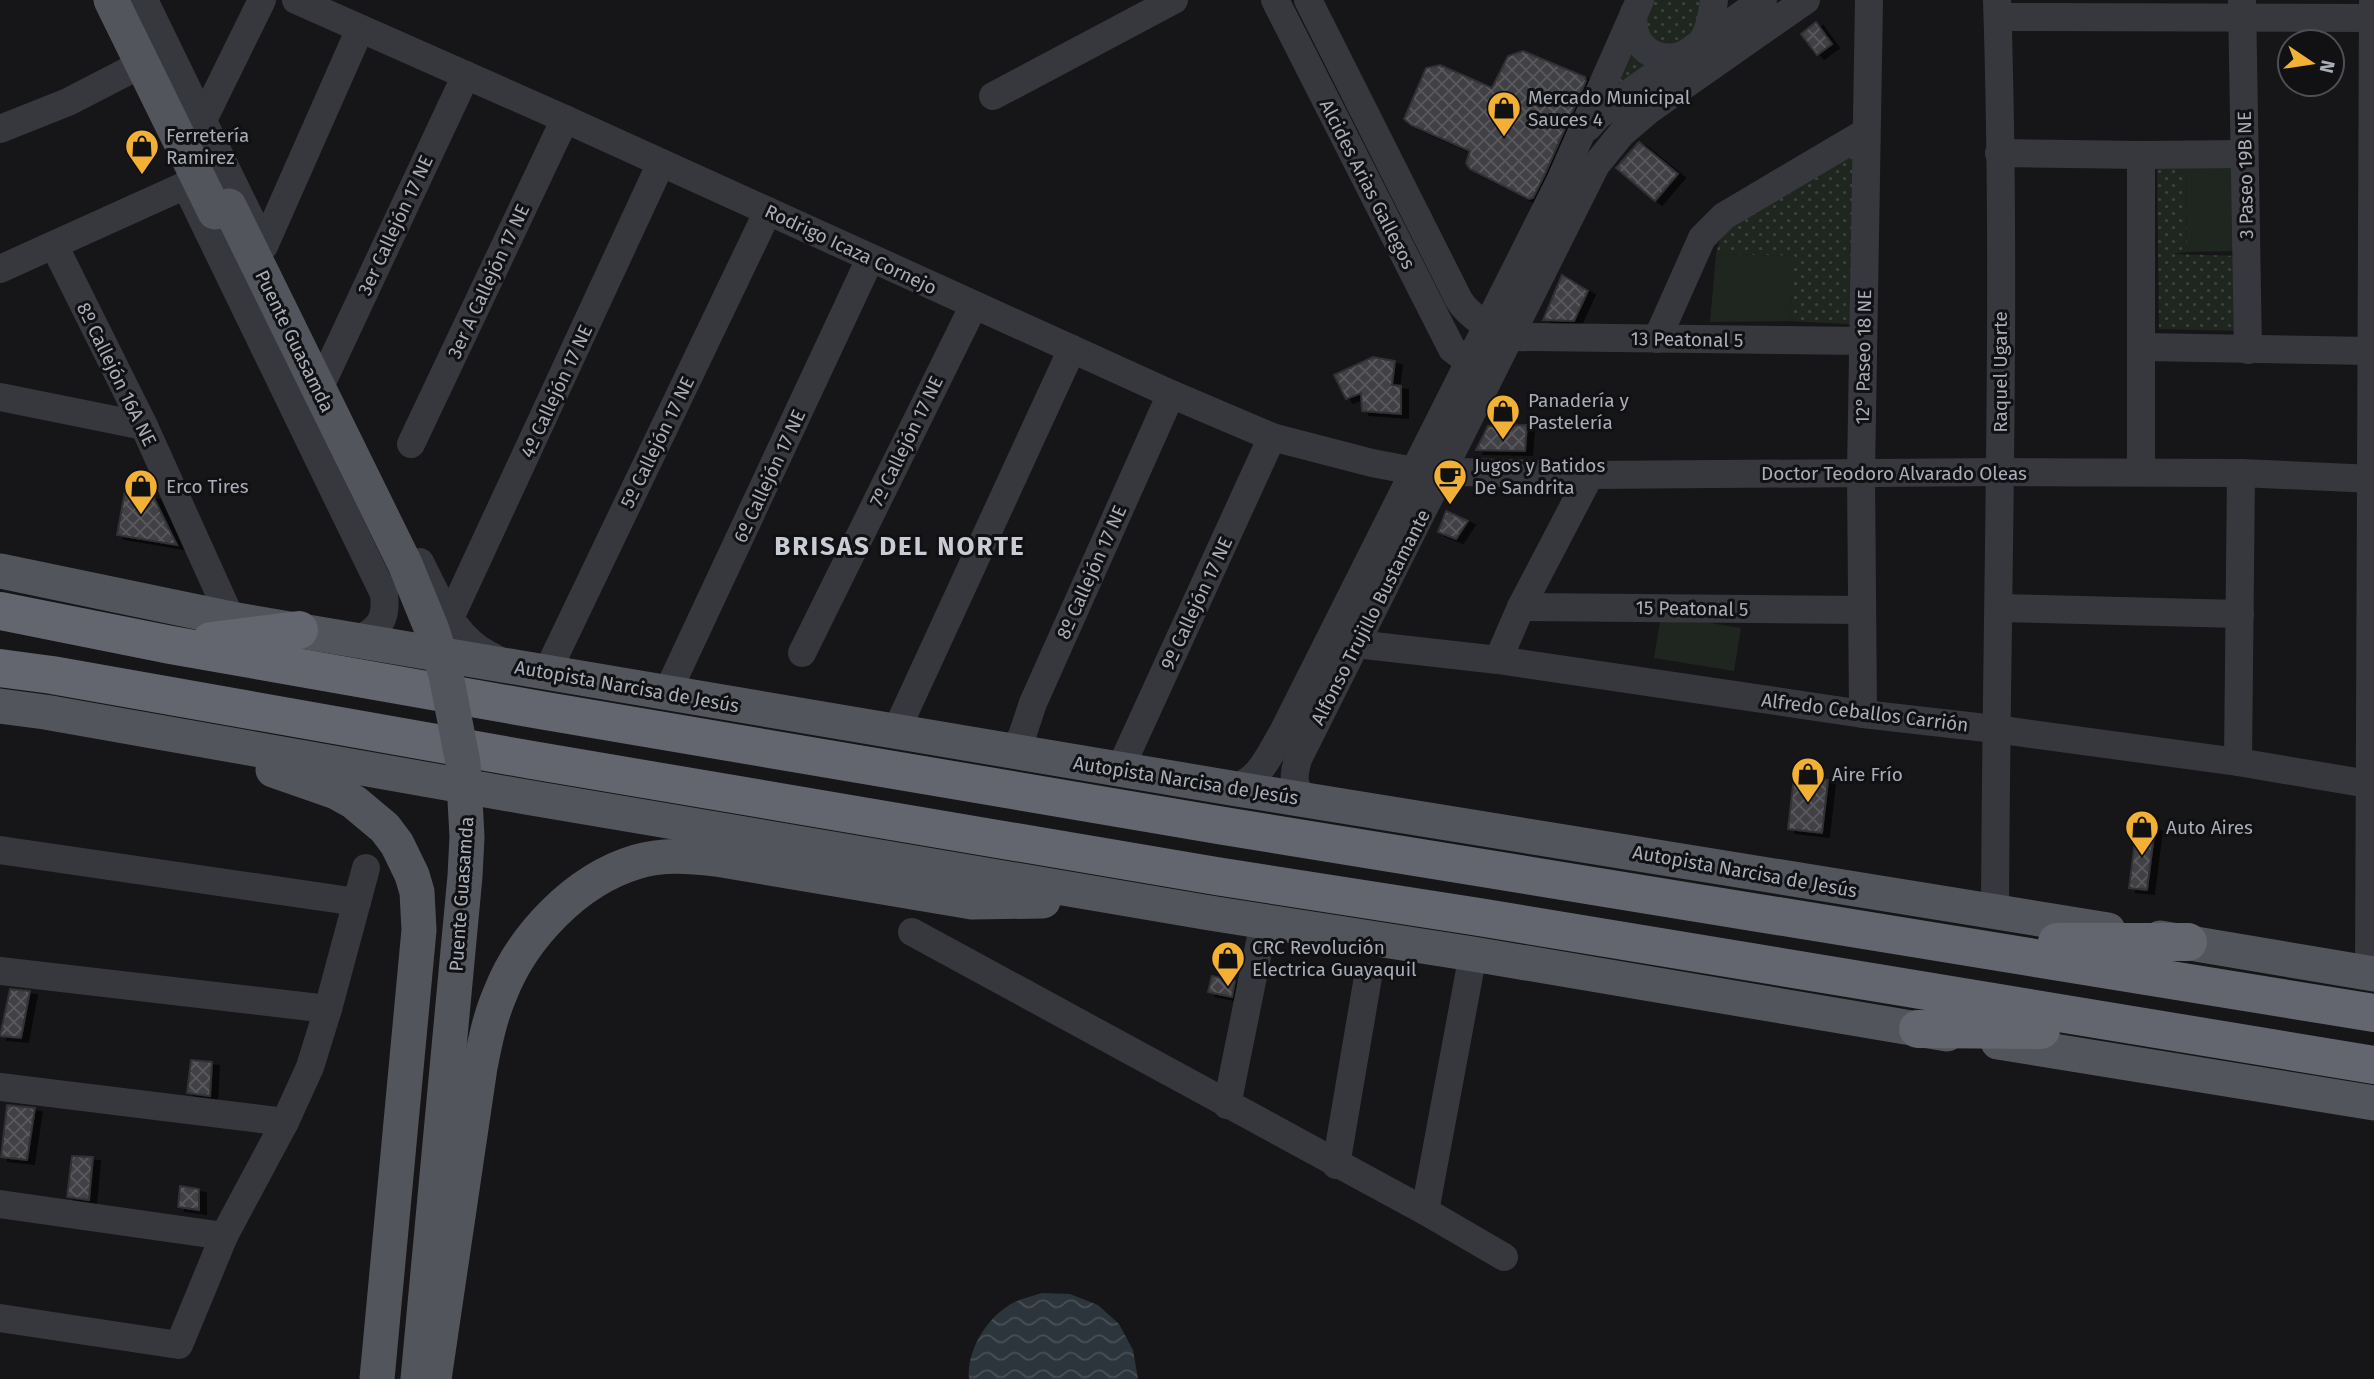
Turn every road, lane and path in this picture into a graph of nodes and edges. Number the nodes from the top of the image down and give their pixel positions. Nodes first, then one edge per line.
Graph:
1 (95, 0) edge
2 (111, 0) edge
3 (128, 0) edge
4 (144, 0) edge
5 (262, 0) edge
6 (296, 0) edge
7 (1174, 0) edge
8 (1275, 0) edge
9 (1308, 0) edge
10 (1714, 0) edge
11 (1763, 0) edge
12 (1805, 0) edge
13 (1869, 0) edge
14 (1637, 7) edge
15 (1998, 8) edge
16 (2121, 9) edge
17 (2242, 9) edge
18 (2373, 12) edge
19 (359, 29) junction
20 (1698, 46) junction
21 (130, 70) junction
22 (466, 75) junction
23 (993, 96) dead end
24 (565, 119) junction
25 (203, 120) junction
26 (0, 129) edge
27 (1866, 132) junction
28 (1579, 141) junction
29 (1999, 153) junction
30 (2244, 154) junction
31 (2141, 155) junction
32 (661, 163) junction
33 (186, 185) junction
34 (222, 209) junction
35 (768, 211) junction
36 (54, 245) junction
37 (264, 246) junction
38 (870, 259) junction
39 (0, 269) edge
40 (974, 305) junction
41 (1499, 331) junction
42 (1657, 339) junction
43 (1863, 341) junction
44 (2142, 347) junction
45 (1072, 349) junction
46 (2248, 350) junction
47 (2370, 351) junction
48 (1469, 362) junction
49 (325, 376) junction
50 (1171, 394) junction
51 (0, 397) edge
52 (144, 426) junction
53 (1272, 437) junction
54 (411, 444) dead end
55 (1414, 471) junction
56 (1443, 472) junction
57 (2001, 472) junction
58 (2141, 472) junction
59 (1861, 473) junction
60 (2241, 473) junction
61 (1590, 475) junction
62 (2372, 479) edge
63 (0, 571) edge
64 (1521, 607) junction
65 (2000, 608) junction
66 (1862, 610) junction
67 (0, 611) edge
68 (2239, 614) junction
69 (450, 618) junction
70 (231, 619) junction
71 (299, 630) junction
72 (359, 639) junction
73 (1356, 644) junction
74 (171, 645) junction
75 (802, 653) dead end
76 (1498, 660) junction
77 (509, 666) junction
78 (0, 668) edge
79 (547, 672) junction
80 (667, 692) junction
81 (0, 706) edge
82 (1863, 714) junction
83 (1995, 729) junction
84 (896, 731) junction
85 (174, 735) junction
86 (1012, 751) junction
87 (2238, 762) junction
88 (1120, 769) junction
89 (2372, 785) edge
90 (1231, 788) junction
91 (1305, 800) junction
92 (0, 850) edge
93 (366, 868) dead end
94 (1135, 900) junction
95 (357, 902) junction
96 (1995, 913) junction
97 (1264, 922) junction
98 (912, 932) dead end
99 (1932, 942) junction
100 (2188, 943) junction
101 (1473, 954) junction
102 (0, 971) edge
103 (2371, 974) edge
104 (1368, 977) dead end
105 (328, 1009) junction
106 (2374, 1013) edge
107 (1918, 1029) junction
108 (2173, 1031) junction
109 (2374, 1065) edge
110 (0, 1087) edge
111 (2374, 1103) edge
112 (1227, 1105) junction
113 (285, 1122) junction
114 (1336, 1165) junction
115 (0, 1204) edge
116 (1425, 1211) junction
117 (224, 1236) junction
118 (1504, 1257) dead end
119 (0, 1318) edge
120 (377, 1379) edge
121 (404, 1379) edge
122 (418, 1379) edge
123 (434, 1379) edge

1 - 21 street
2 - 34 main road
3 - 34 main road
4 - 25 street
5 - 25 street
6 - 19 street, Rodrigo Icaza Cornejo
7 - 23 street
8 - 48 street, Alcides Arias Gallegos
9 - 41 street, Alcides Arias Gallegos
10 - 20 street
11 - 20 street
12 - 41 street, Alfonso Trujillo Bustamante
13 - 27 street, 12° Paseo 18 NE
14 - 20 street
14 - 28 street
15 - 16 street
15 - 29 street, Raquel Ugarte
16 - 17 street
17 - 18 street
17 - 30 street, 3 Paseo 19B NE
18 - 47 street
19 - 22 street, Rodrigo Icaza Cornejo
19 - 37 street
20 - 28 street
21 - 26 street
21 - 33 street
22 - 24 street, Rodrigo Icaza Cornejo
22 - 49 street, 3er Callejón 17 NE
24 - 32 street, Rodrigo Icaza Cornejo
24 - 54 street, 3er A Callejón 17 NE
25 - 37 street
27 - 42 street
27 - 43 street, 12° Paseo 18 NE
28 - 41 street, Alfonso Trujillo Bustamante
29 - 31 street
29 - 57 street, Raquel Ugarte
30 - 31 street
30 - 46 street, 3 Paseo 19B NE
31 - 44 street
32 - 35 street, Rodrigo Icaza Cornejo
32 - 69 street, 4º Callejón 17 NE
33 - 36 street
33 - 72 street
34 - 121 main road, Puente Guasamda
34 - 122 main road, Puente Guasamda, bridge
35 - 38 street, Rodrigo Icaza Cornejo
35 - 79 street, 5º Callejón 17 NE
36 - 39 street
36 - 52 street, 8º Callejón 16A NE
37 - 49 street
38 - 40 street, Rodrigo Icaza Cornejo
38 - 80 street, 6º Callejón 17 NE
40 - 45 street, Rodrigo Icaza Cornejo
40 - 75 street, 7º Callejón 17 NE
41 - 42 street, 13 Peatonal 5
41 - 48 street, Alfonso Trujillo Bustamante
41 - 56 street, Alfonso Trujillo Bustamante
42 - 43 street, 13 Peatonal 5
43 - 59 street, 12° Paseo 18 NE
44 - 46 street
44 - 58 street
45 - 50 street, Rodrigo Icaza Cornejo
45 - 84 street
46 - 47 street
47 - 62 street
48 - 55 street, Alfonso Trujillo Bustamante
49 - 69 street
50 - 53 street, Rodrigo Icaza Cornejo
50 - 86 street, 8º Callejón 17 NE
51 - 52 street
52 - 70 street, 8º Callejón 16A NE
53 - 55 street, Rodrigo Icaza Cornejo
53 - 88 street, 9º Callejón 17 NE
55 - 56 street, Doctor Teodoro Alvarado Oleas
55 - 90 street, Alfonso Trujillo Bustamante
56 - 61 street, Doctor Teodoro Alvarado Oleas
56 - 73 street, Alfonso Trujillo Bustamante
57 - 58 street, Doctor Teodoro Alvarado Oleas
57 - 59 street, Doctor Teodoro Alvarado Oleas
57 - 65 street, Raquel Ugarte
58 - 60 street, Doctor Teodoro Alvarado Oleas
59 - 61 street, Doctor Teodoro Alvarado Oleas
59 - 66 street, 12° Paseo 18 NE
60 - 62 street, Doctor Teodoro Alvarado Oleas
60 - 68 street
61 - 64 street
62 - 89 street
63 - 70 main road, Autopista Narcisa de Jesús
64 - 66 street, 15 Peatonal 5
64 - 76 street
65 - 68 street
65 - 83 street, Raquel Ugarte
66 - 82 street, 12° Paseo 18 NE
67 - 74 highway, Autopista Narcisa de Jesús
68 - 87 street
69 - 77 street
70 - 71 main road, Autopista Narcisa de Jesús
71 - 72 main road, Autopista Narcisa de Jesús
71 - 74 highway
72 - 77 main road, Autopista Narcisa de Jesús
73 - 76 street, Alfredo Ceballos Carrión
73 - 91 street, Alfonso Trujillo Bustamante
74 - 99 highway, Autopista Narcisa de Jesús
76 - 82 street, Alfredo Ceballos Carrión
77 - 79 main road, Autopista Narcisa de Jesús
78 - 108 highway
79 - 80 main road, Autopista Narcisa de Jesús
80 - 84 main road, Autopista Narcisa de Jesús
81 - 85 main road
82 - 83 street, Alfredo Ceballos Carrión
83 - 87 street, Alfredo Ceballos Carrión
83 - 96 street, Raquel Ugarte
84 - 86 main road, Autopista Narcisa de Jesús
85 - 94 main road
85 - 120 main road
86 - 88 main road, Autopista Narcisa de Jesús
87 - 89 street, Alfredo Ceballos Carrión
88 - 90 main road, Autopista Narcisa de Jesús
89 - 103 street
90 - 91 main road, Autopista Narcisa de Jesús
91 - 96 main road, Autopista Narcisa de Jesús
92 - 95 street
93 - 95 street
94 - 97 main road
94 - 123 main road
95 - 105 street
96 - 100 main road, Autopista Narcisa de Jesús
97 - 101 main road
97 - 112 street
98 - 112 street
99 - 100 highway
99 - 106 highway, Autopista Narcisa de Jesús
100 - 103 main road, Autopista Narcisa de Jesús
101 - 107 main road
101 - 116 street
102 - 105 street
104 - 114 street
105 - 113 street
107 - 108 highway
107 - 111 main road
108 - 109 highway
110 - 113 street
112 - 114 street
113 - 117 street
114 - 116 street
115 - 117 street
116 - 118 street
117 - 119 street

